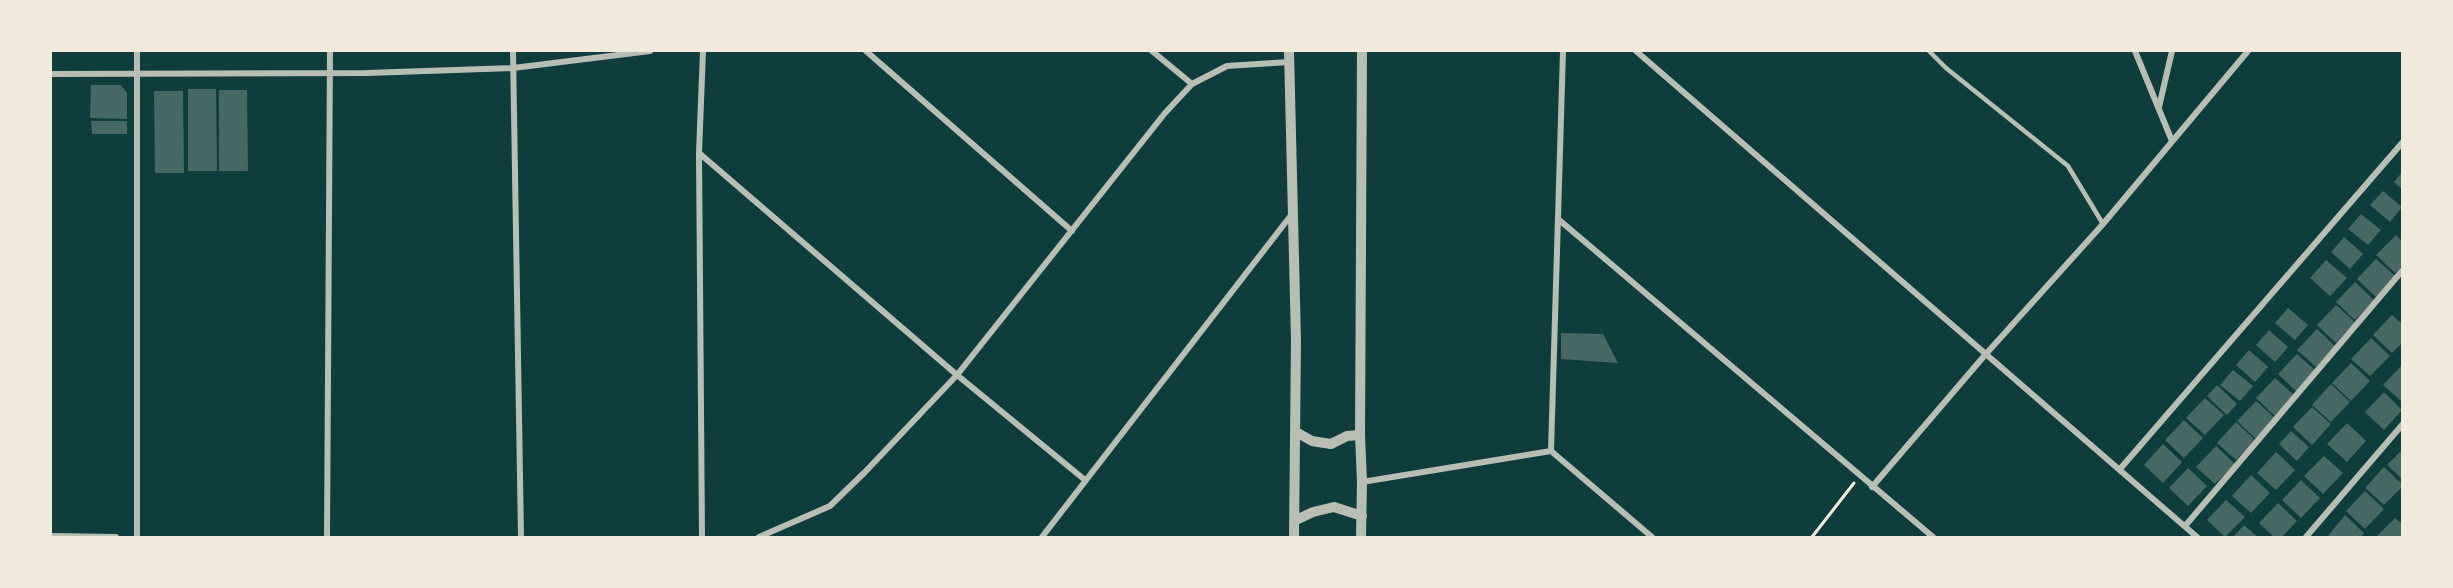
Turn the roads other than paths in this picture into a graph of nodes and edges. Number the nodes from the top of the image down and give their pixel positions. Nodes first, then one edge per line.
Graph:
1 (137, 51) edge
2 (330, 51) edge
3 (513, 51) edge
4 (650, 51) edge
5 (703, 51) edge
6 (866, 51) edge
7 (1152, 51) edge
8 (1362, 51) edge
9 (1563, 51) edge
10 (1636, 51) edge
11 (1929, 51) edge
12 (2135, 51) edge
13 (2172, 51) edge
14 (2248, 51) edge
15 (1289, 57) edge
16 (513, 68) junction
17 (137, 73) junction
18 (330, 73) junction
19 (51, 74) edge
20 (1192, 84) junction
21 (2158, 108) junction
22 (2172, 141) junction
23 (2402, 143) edge
24 (699, 153) junction
25 (1292, 213) junction
26 (1558, 219) junction
27 (2103, 224) junction
28 (1072, 231) junction
29 (2402, 271) edge
30 (1985, 355) junction
31 (957, 375) junction
32 (2402, 425) edge
33 (1296, 432) junction
34 (1360, 435) junction
35 (1551, 451) junction
36 (2120, 469) junction
37 (1084, 480) junction
38 (1362, 482) junction
39 (1872, 487) junction
40 (1362, 516) junction
41 (1296, 520) junction
42 (2185, 526) junction
43 (51, 536) edge
44 (116, 537) edge
45 (137, 537) edge
46 (327, 537) edge
47 (521, 537) edge
48 (702, 537) edge
49 (759, 537) edge
50 (1042, 537) edge
51 (1294, 537) edge
52 (1361, 537) edge
53 (1652, 537) edge
54 (1933, 537) edge
55 (2197, 537) edge
56 (2306, 537) edge

1 - 17 street
2 - 18 street
3 - 16 street
4 - 16 street
5 - 24 street
6 - 28 street
7 - 20 street
8 - 34 street
9 - 26 street
10 - 30 street
11 - 27 lane
12 - 21 street
13 - 21 street
14 - 22 street
15 - 20 street
15 - 25 street
16 - 18 street
16 - 47 street
17 - 18 street
17 - 19 street
17 - 45 street
18 - 46 street
20 - 28 street
21 - 22 street
22 - 27 street
23 - 36 street
24 - 31 street
24 - 48 street
25 - 33 street
25 - 37 street
26 - 35 street
26 - 39 street
27 - 30 street
28 - 31 street
29 - 42 street
30 - 36 street
30 - 39 street
31 - 37 street
31 - 49 street
32 - 56 street
33 - 34 street
33 - 41 street
34 - 38 street
35 - 38 street
35 - 53 street
36 - 42 street
37 - 50 street
38 - 40 street
39 - 54 street
40 - 41 street
40 - 52 street
41 - 51 street
42 - 55 street
43 - 44 street

